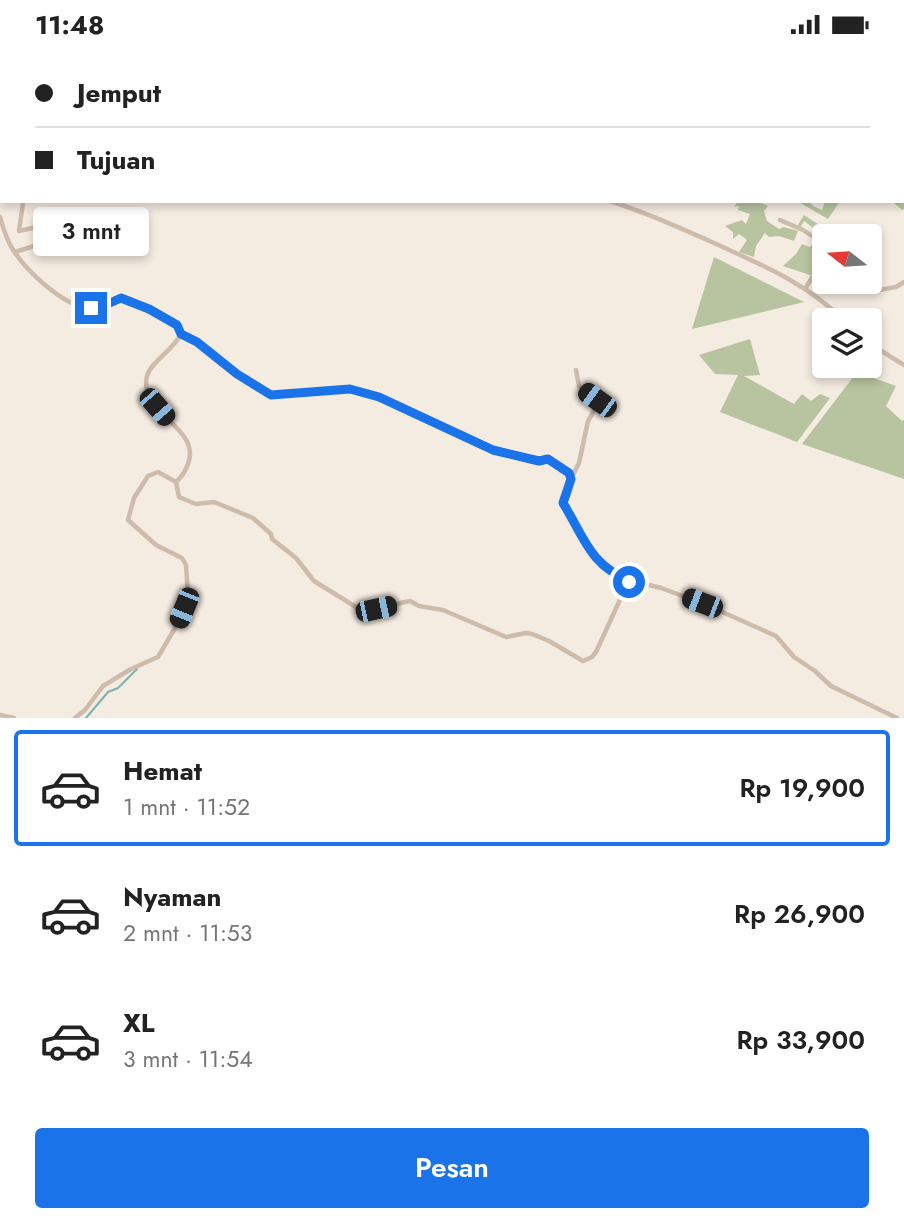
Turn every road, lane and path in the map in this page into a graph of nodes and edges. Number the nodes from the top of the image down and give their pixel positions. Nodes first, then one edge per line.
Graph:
1 (23, 203) edge
2 (616, 203) edge
3 (0, 217) edge
4 (780, 220) dead end
5 (43, 234) junction
6 (3, 236) edge
7 (812, 236) edge
8 (84, 247) dead end
9 (15, 252) junction
10 (812, 279) edge
11 (904, 282) edge
12 (806, 289) junction
13 (882, 290) edge
14 (831, 308) edge
15 (183, 335) junction
16 (882, 351) edge
17 (904, 365) edge
18 (576, 370) dead end
19 (571, 479) junction
20 (176, 484) junction
21 (629, 580) junction
22 (0, 715) edge
23 (14, 718) edge
24 (75, 718) edge
25 (897, 718) edge

1 - 5 street
2 - 12 street
3 - 6 street
4 - 7 street
5 - 8 street
5 - 9 street
6 - 9 street
9 - 15 street
10 - 12 street
11 - 13 street
12 - 14 street
15 - 19 street
15 - 20 street
16 - 17 street
18 - 19 street
19 - 21 street
20 - 21 street
20 - 24 street
21 - 25 street
22 - 23 street

